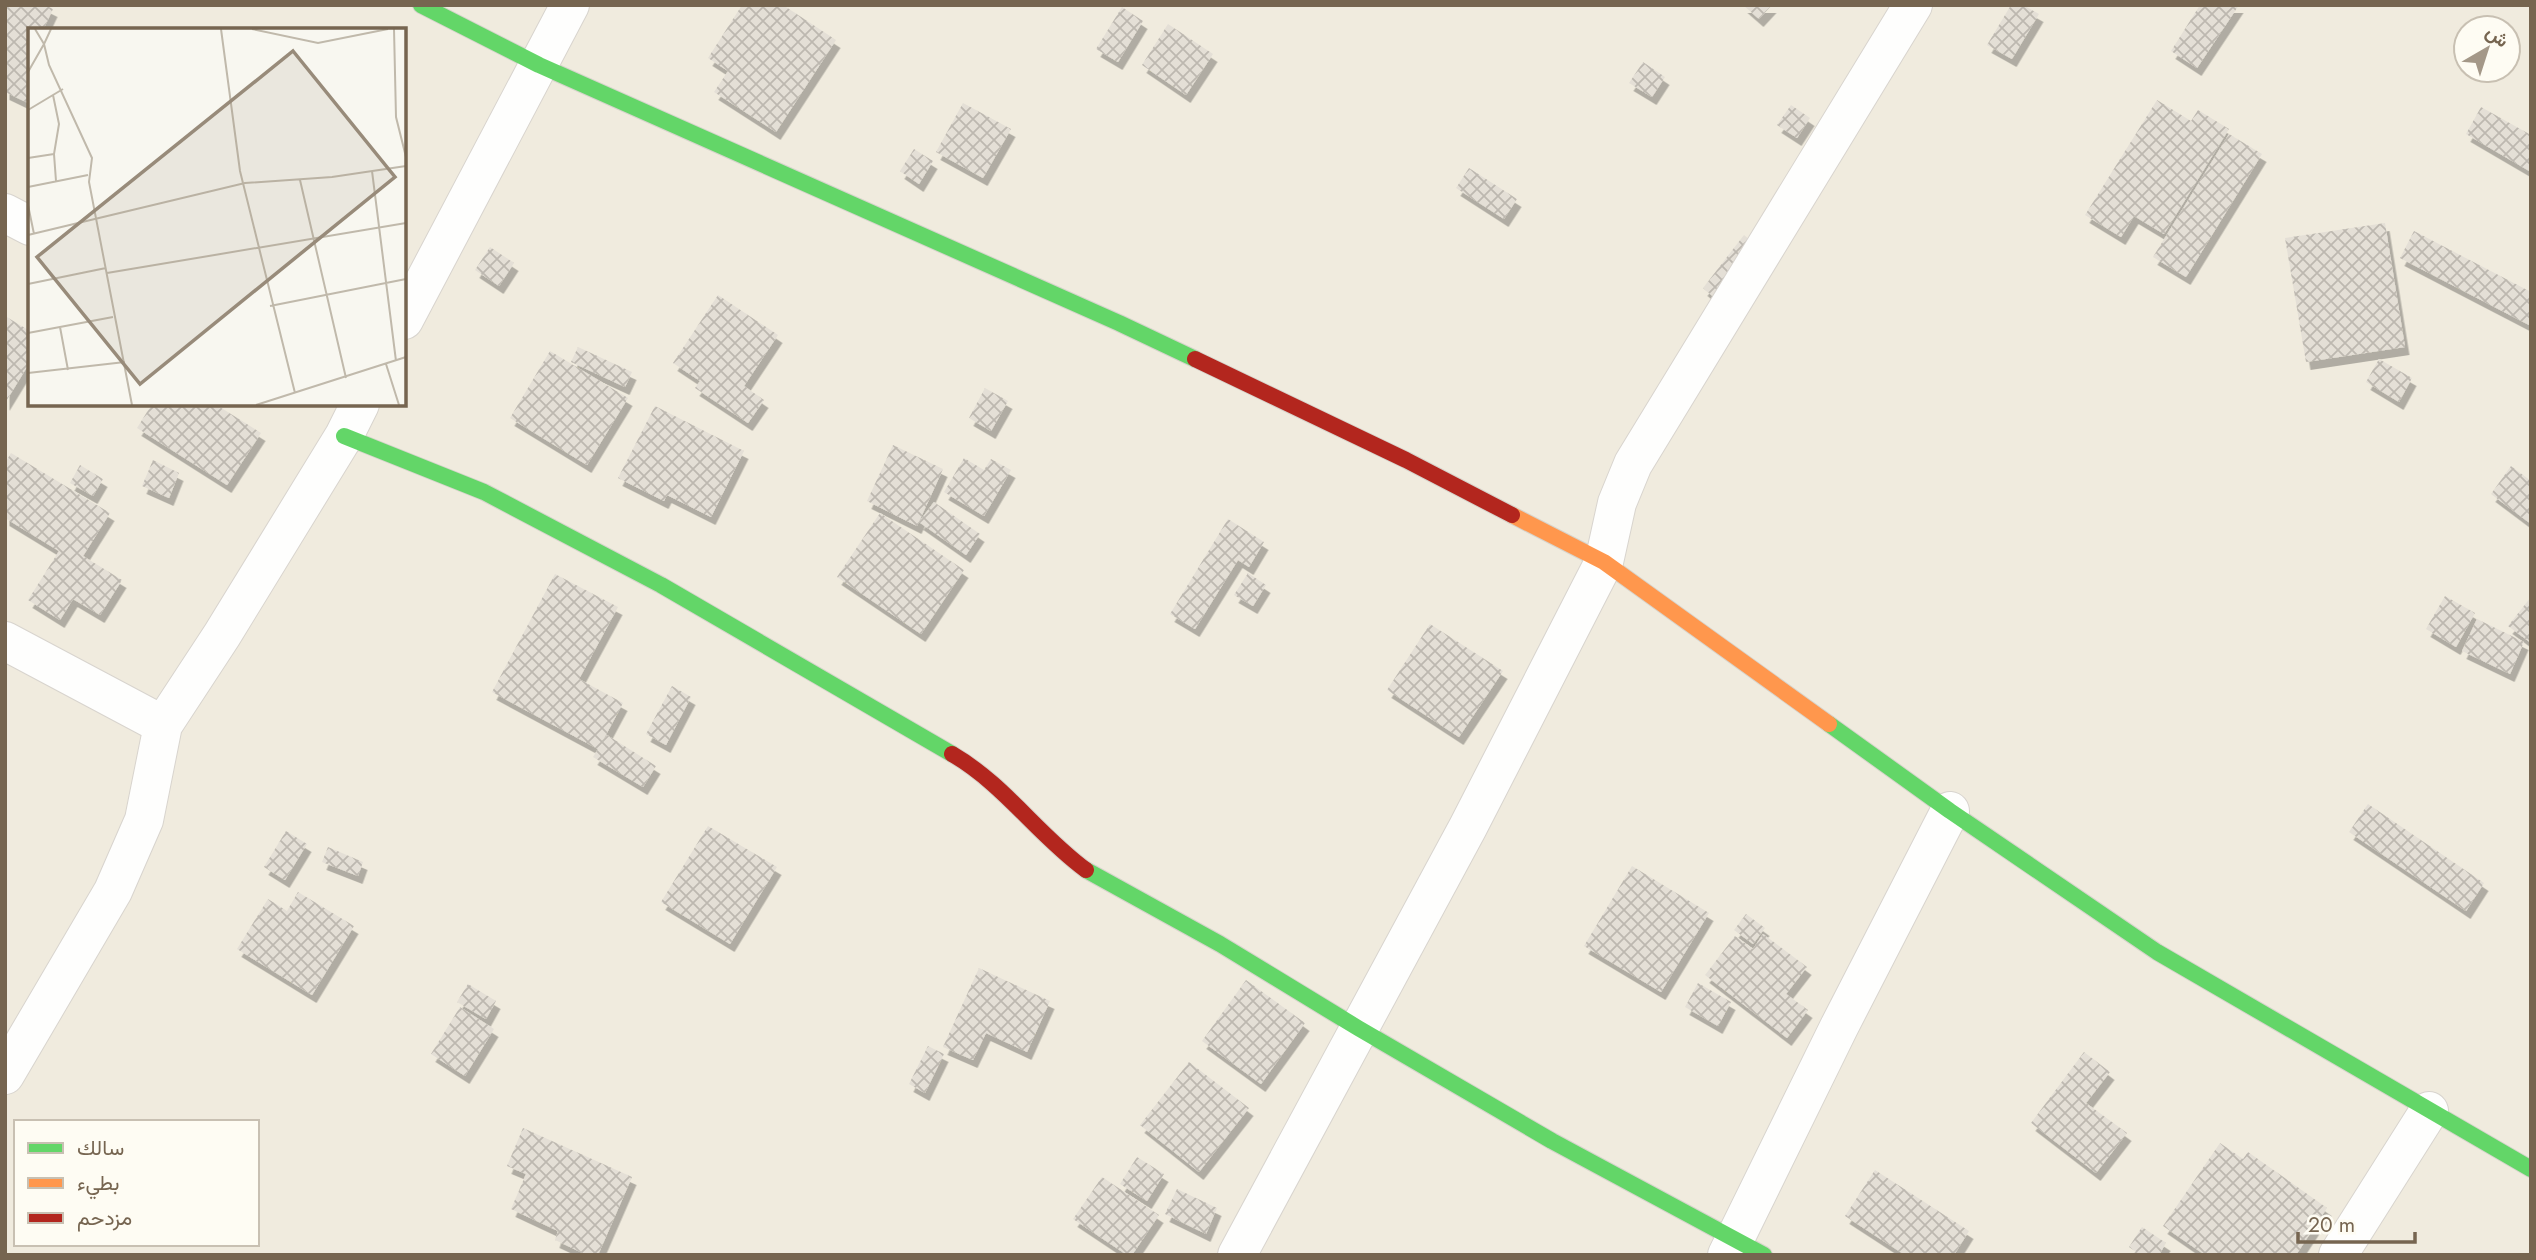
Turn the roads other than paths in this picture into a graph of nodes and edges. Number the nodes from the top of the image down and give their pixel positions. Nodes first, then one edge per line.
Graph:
1 (421, 5) edge
2 (570, 5) edge
3 (1913, 5) edge
4 (539, 65) junction
5 (5, 213) edge
6 (28, 225) edge
7 (406, 316) edge
8 (352, 420) edge
9 (1604, 562) junction
10 (5, 641) edge
11 (163, 725) junction
12 (1950, 811) junction
13 (1358, 1028) junction
14 (10, 1058) edge
15 (2428, 1111) junction
16 (2531, 1169) edge
17 (1742, 1250) edge
18 (1237, 1255) edge
19 (2338, 1255) edge

1 - 4 street
2 - 4 street
3 - 9 street
4 - 7 street
4 - 9 street
5 - 6 street
8 - 11 street
8 - 13 street
9 - 12 street
9 - 13 street
10 - 11 street
11 - 14 street
12 - 15 street
12 - 17 street
13 - 17 street
13 - 18 street
15 - 16 street
15 - 19 street

